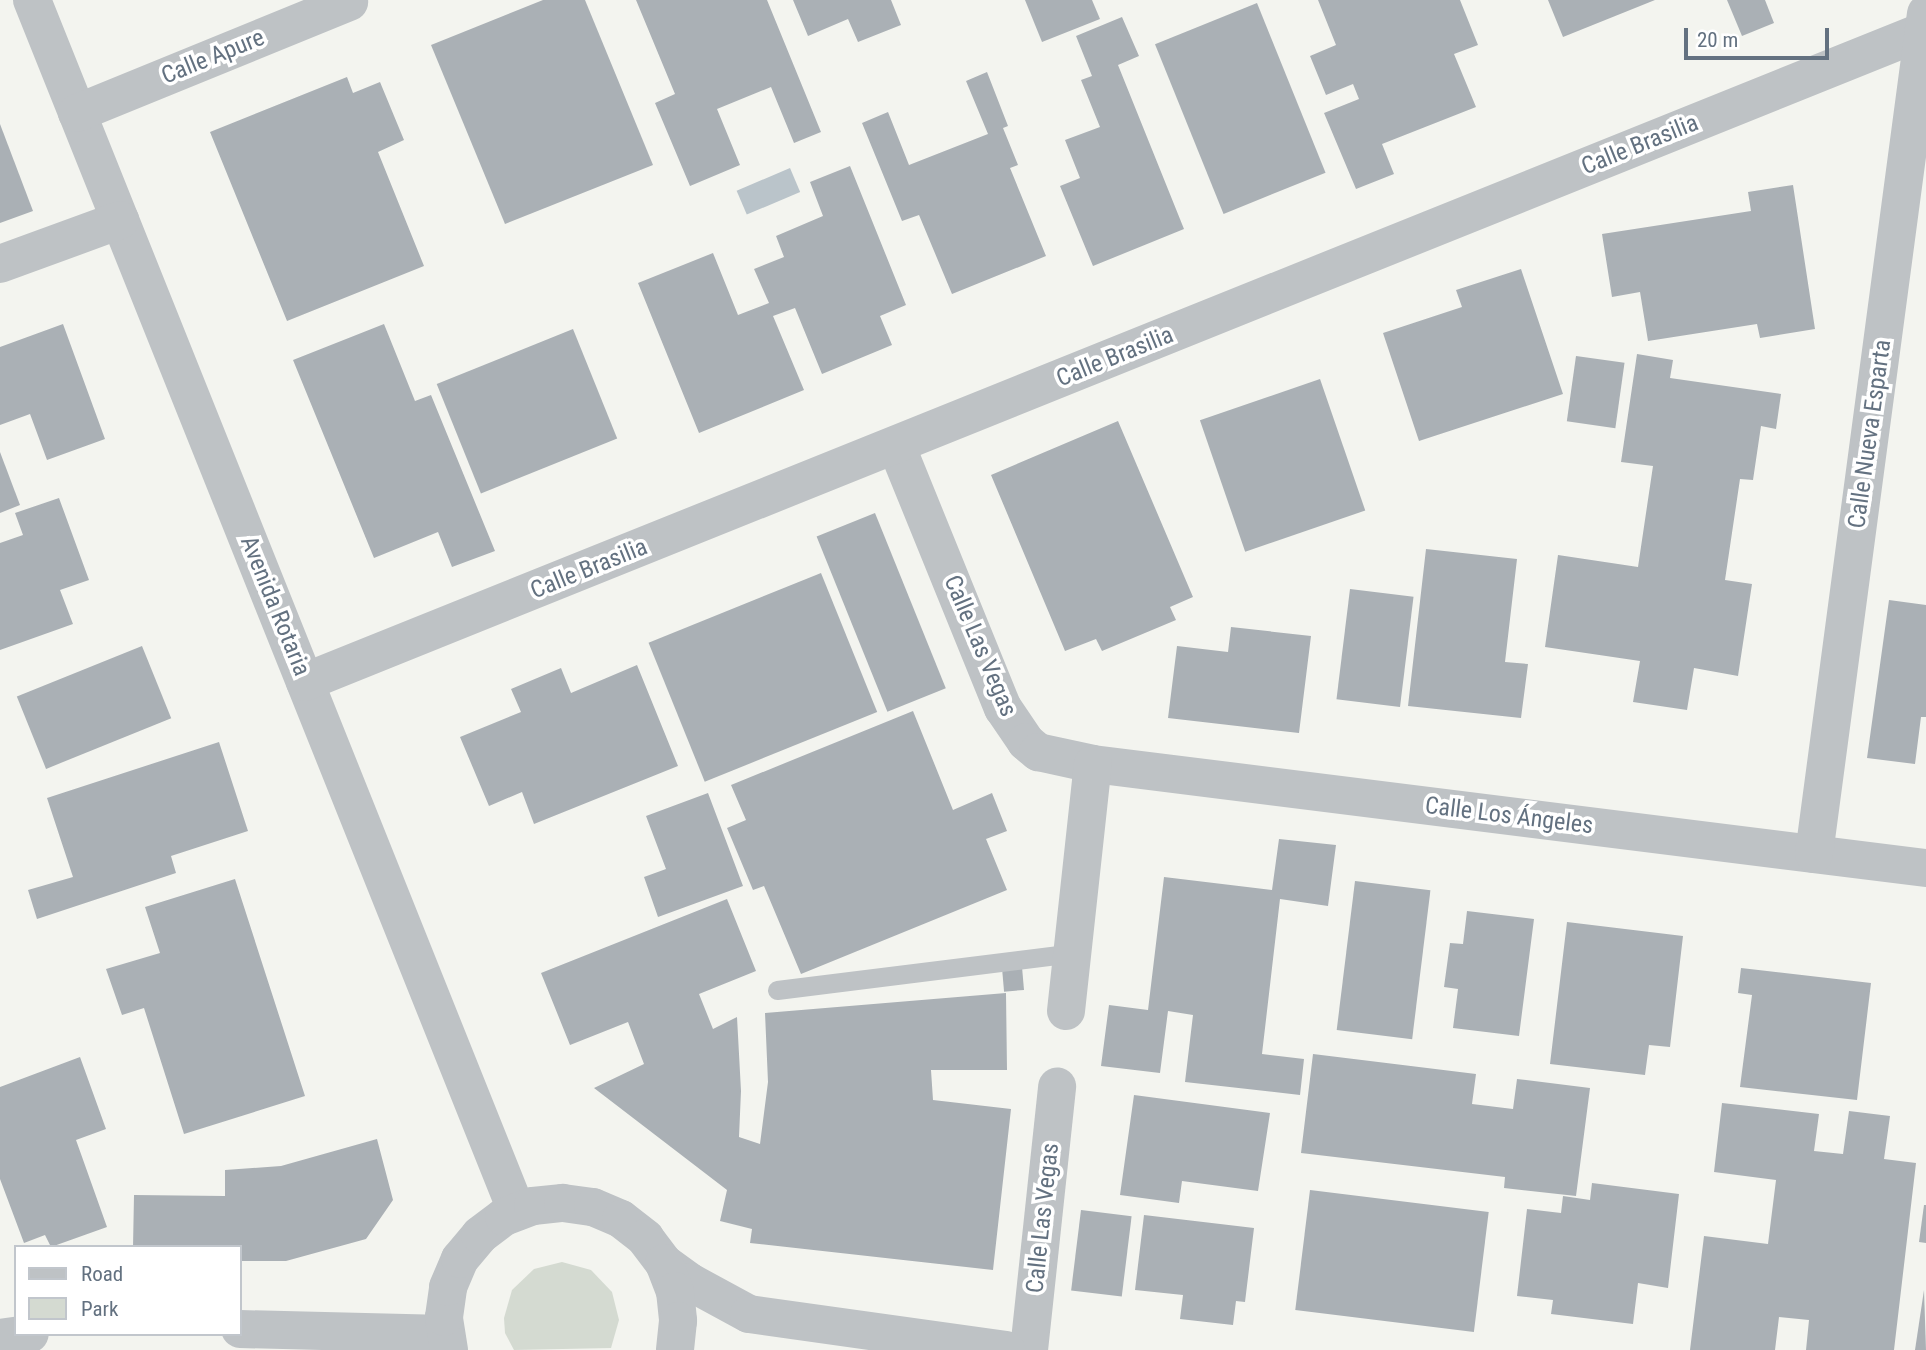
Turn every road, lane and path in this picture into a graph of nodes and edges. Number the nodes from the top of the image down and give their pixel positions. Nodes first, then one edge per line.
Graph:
1 (32, 0) edge
2 (349, 2) edge
3 (1925, 22) edge
4 (78, 113) junction
5 (120, 220) junction
6 (0, 264) edge
7 (896, 445) junction
8 (305, 682) junction
9 (1093, 764) junction
10 (1814, 854) junction
11 (1926, 868) edge
12 (1073, 953) junction
13 (776, 990) dead end
14 (1066, 1012) dead end
15 (1057, 1086) dead end
16 (517, 1212) junction
17 (664, 1262) junction
18 (242, 1329) edge
19 (447, 1342) edge
20 (675, 1350) edge
21 (1006, 1350) edge
22 (1029, 1350) edge

1 - 4 street, Avenida Rotaria
2 - 4 street, Calle Apure
3 - 7 street, Calle Brasilia
3 - 10 street, Calle Nueva Esparta
4 - 5 street, Avenida Rotaria
5 - 6 street
5 - 8 street, Avenida Rotaria
7 - 8 street, Calle Brasilia
7 - 9 street, Calle Las Vegas
8 - 16 street, Avenida Rotaria
9 - 10 street, Calle Los Ángeles
9 - 12 street
10 - 11 street, Calle Los Ángeles
12 - 13 lane
12 - 14 street
15 - 22 street, Calle Las Vegas
16 - 17 street
16 - 19 street
17 - 20 street
17 - 21 street
18 - 19 street

